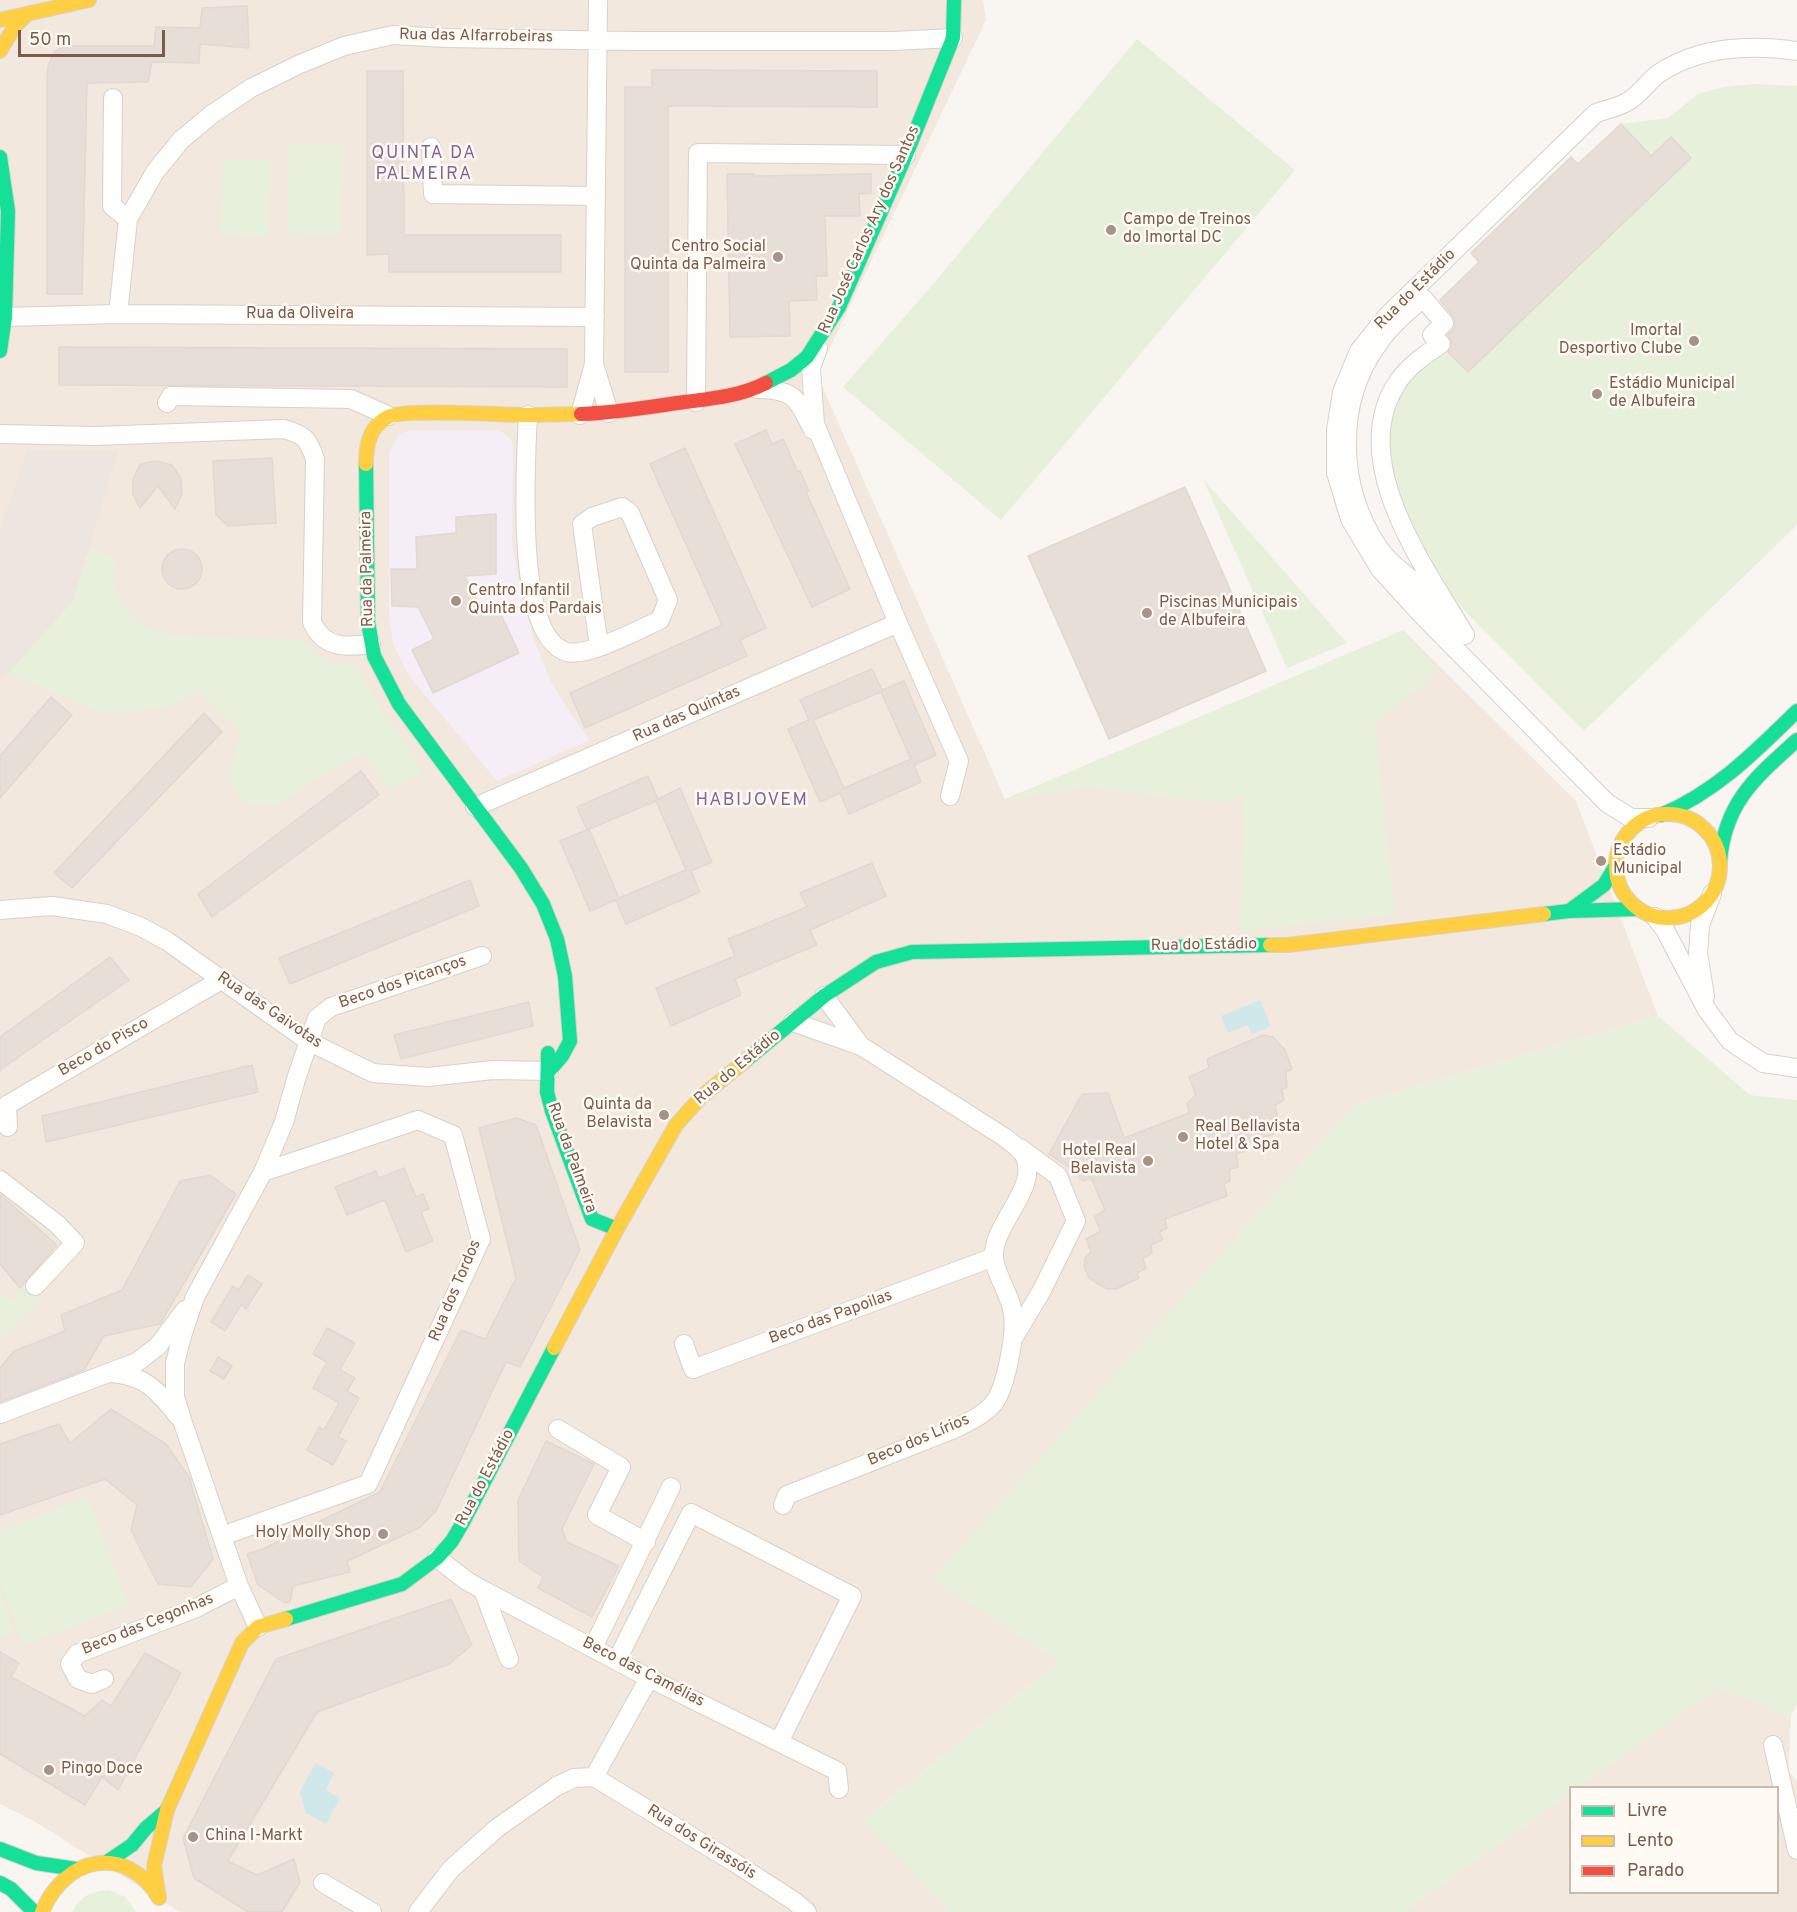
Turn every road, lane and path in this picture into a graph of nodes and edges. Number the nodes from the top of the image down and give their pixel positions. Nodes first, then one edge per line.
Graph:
1 (89, 0) edge
2 (598, 0) edge
3 (954, 0) edge
4 (27, 14) junction
5 (0, 20) edge
6 (953, 38) junction
7 (598, 39) junction
8 (0, 51) edge
9 (1797, 51) edge
10 (113, 98) dead end
11 (431, 147) dead end
12 (906, 155) junction
13 (0, 157) edge
14 (596, 196) junction
15 (4, 212) edge
16 (128, 219) junction
17 (1423, 298) joint
18 (118, 314) junction
19 (5, 317) junction
20 (594, 317) junction
21 (822, 335) junction
22 (0, 351) edge
23 (594, 364) junction
24 (754, 389) junction
25 (696, 402) junction
26 (167, 404) dead end
27 (609, 413) junction
28 (528, 415) junction
29 (579, 415) junction
30 (389, 416) junction
31 (0, 434) edge
32 (830, 461) junction
33 (898, 623) junction
34 (371, 644) junction
35 (599, 647) junction
36 (1797, 711) edge
37 (1797, 740) edge
38 (950, 796) dead end
39 (475, 807) junction
40 (1655, 817) junction
41 (1720, 861) junction
42 (1616, 865) junction
43 (1712, 894) junction
44 (1638, 909) junction
45 (0, 910) edge
46 (1569, 911) junction
47 (1655, 917) junction
48 (482, 957) dead end
49 (221, 980) junction
50 (824, 996) junction
51 (1707, 1010) junction
52 (793, 1022) junction
53 (308, 1041) junction
54 (861, 1046) junction
55 (1797, 1068) edge
56 (549, 1071) junction
57 (8, 1126) dead end
58 (1004, 1137) junction
59 (263, 1172) junction
60 (0, 1180) edge
61 (617, 1229) junction
62 (994, 1257) junction
63 (35, 1286) dead end
64 (195, 1297) junction
65 (1013, 1338) junction
66 (684, 1344) dead end
67 (109, 1373) junction
68 (0, 1414) edge
69 (183, 1423) junction
70 (558, 1429) dead end
71 (671, 1487) dead end
72 (783, 1505) dead end
73 (222, 1536) junction
74 (646, 1542) junction
75 (437, 1558) junction
76 (238, 1586) junction
77 (483, 1590) junction
78 (258, 1627) junction
79 (594, 1648) junction
80 (508, 1659) dead end
81 (616, 1660) junction
82 (649, 1678) junction
83 (104, 1679) dead end
84 (779, 1742) junction
85 (1773, 1745) dead end
86 (594, 1777) junction
87 (839, 1789) dead end
88 (167, 1810) junction
89 (0, 1849) edge
90 (1797, 1850) edge
91 (106, 1862) junction
92 (76, 1869) junction
93 (0, 1883) edge
94 (323, 1883) dead end
95 (34, 1912) edge
96 (42, 1912) edge
97 (372, 1912) edge
98 (418, 1912) edge
99 (807, 1912) edge

1 - 4 street
2 - 7 street
3 - 6 street, Rua José Carlos Ary dos Santos
4 - 5 street
4 - 8 street
6 - 7 street, Rua das Alfarrobeiras
6 - 12 street, Rua José Carlos Ary dos Santos
7 - 14 street
7 - 16 street, Rua das Alfarrobeiras
9 - 40 street, Rua do Estádio
10 - 16 street
11 - 14 street
12 - 21 street, Rua José Carlos Ary dos Santos
12 - 25 street
13 - 15 street
14 - 20 street
15 - 19 street
16 - 18 street, Rua das Alfarrobeiras
17 - 17 street
18 - 19 street, Rua da Oliveira
18 - 20 street, Rua da Oliveira
19 - 22 street
20 - 23 street
21 - 24 street
21 - 32 street, Rua José Carlos Ary dos Santos
23 - 27 street
23 - 29 street
24 - 25 street
24 - 32 street, Rua José Carlos Ary dos Santos
25 - 27 street
26 - 30 street
27 - 29 street
28 - 29 street
28 - 30 street
28 - 35 street
30 - 34 street, Rua da Palmeira
31 - 34 street
32 - 33 street, Rua José Carlos Ary dos Santos
33 - 38 street, Rua José Carlos Ary dos Santos
33 - 39 street, Rua das Quintas
34 - 39 street, Rua da Palmeira
35 - 35 street
36 - 40 street
37 - 41 street
39 - 56 street, Rua da Palmeira
40 - 41 street, Rua do Estádio
40 - 42 street, Rua do Estádio
41 - 43 street
42 - 44 street, Rua do Estádio
42 - 46 street, Rua do Estádio
43 - 47 street, Rua do Estádio
43 - 51 street
44 - 46 street, Rua do Estádio
44 - 47 street, Rua do Estádio
45 - 49 street, Rua das Gaivotas
46 - 50 street, Rua do Estádio
47 - 51 street
48 - 53 street, Beco dos Picanços
49 - 53 street, Rua das Gaivotas
49 - 57 street, Beco do Pisco
50 - 52 street, Rua do Estádio
50 - 54 street
51 - 55 street
52 - 54 street
52 - 61 street, Rua do Estádio
53 - 56 street, Rua das Gaivotas
53 - 59 street
54 - 58 street
56 - 61 street, Rua da Palmeira
58 - 62 street
58 - 65 street
59 - 64 street
59 - 73 street, Rua dos Tordos
60 - 63 street
61 - 75 street, Rua do Estádio
62 - 65 street
62 - 66 street, Beco das Papoilas
64 - 67 street
64 - 69 street
65 - 72 street, Beco dos Lírios
67 - 68 street
67 - 69 street
69 - 73 street
70 - 74 street
71 - 74 street
73 - 76 street
74 - 79 street
75 - 77 street, Beco das Camélias
75 - 78 street, Rua do Estádio
76 - 78 street
76 - 83 street, Beco das Cegonhas
77 - 79 street, Beco das Camélias
77 - 80 street
78 - 88 street
79 - 81 street, Beco das Camélias
81 - 82 street, Beco das Camélias
81 - 84 street
82 - 84 street, Beco das Camélias
82 - 86 street
84 - 87 street, Beco das Camélias
85 - 90 street
86 - 98 street
86 - 99 street, Rua dos Girassóis
88 - 91 street
88 - 91 street
89 - 92 street
91 - 92 street
92 - 96 street
93 - 95 street
94 - 97 street

